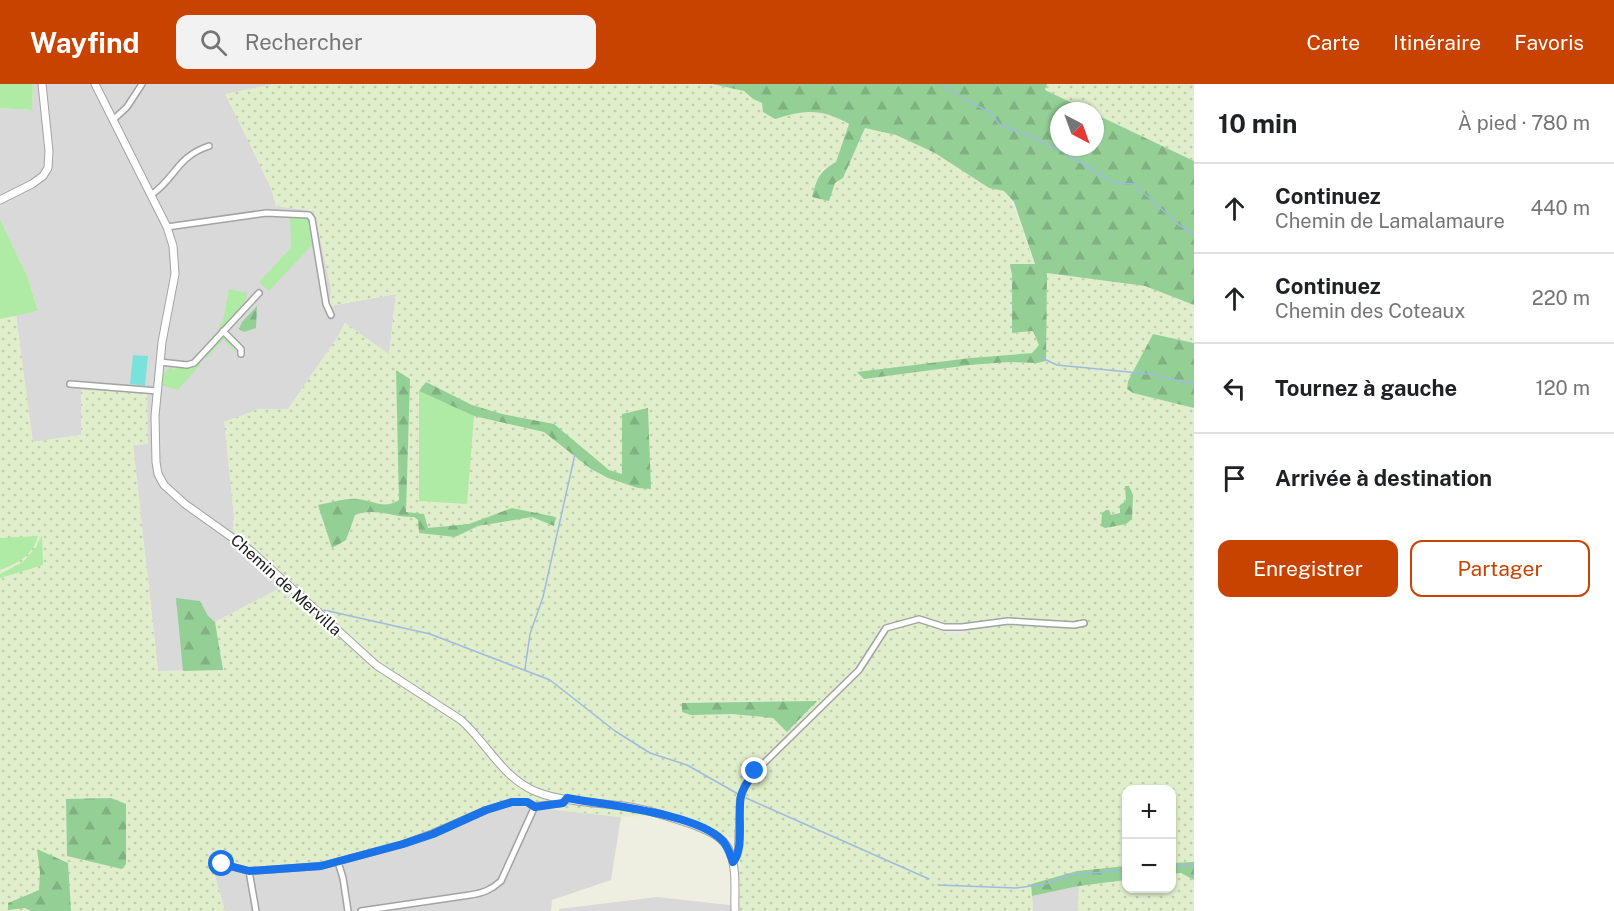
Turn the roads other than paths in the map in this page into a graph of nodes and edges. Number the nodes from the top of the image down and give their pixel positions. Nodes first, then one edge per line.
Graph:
1 (42, 84) edge
2 (95, 84) edge
3 (142, 84) edge
4 (124, 110) junction
5 (110, 112) junction
6 (114, 119) junction
7 (209, 146) dead end
8 (151, 195) junction
9 (0, 200) edge
10 (167, 227) junction
11 (258, 293) dead end
12 (331, 315) dead end
13 (223, 331) junction
14 (241, 354) dead end
15 (160, 362) junction
16 (70, 384) dead end
17 (158, 391) junction
18 (1084, 623) dead end
19 (567, 798) junction
20 (535, 807) junction
21 (338, 862) junction
22 (733, 862) junction
23 (222, 864) dead end
24 (249, 871) junction
25 (256, 911) edge
26 (348, 911) edge
27 (361, 911) edge
28 (735, 911) edge

1 - 9 street
2 - 5 street, Chemin de Mervilla
3 - 4 street
4 - 5 street
4 - 6 street
5 - 6 street, Chemin de Mervilla
6 - 8 street, Chemin de Mervilla
7 - 8 street
8 - 10 street, Chemin de Mervilla
10 - 12 street
10 - 15 street, Chemin de Mervilla
11 - 13 street
13 - 14 street
13 - 15 street
15 - 17 street, Chemin de Mervilla
16 - 17 street
17 - 19 street, Chemin de Mervilla
18 - 22 street
19 - 20 street
19 - 22 street
20 - 21 street
20 - 27 street
21 - 24 street
21 - 26 street
22 - 28 street
23 - 24 street
24 - 25 street

